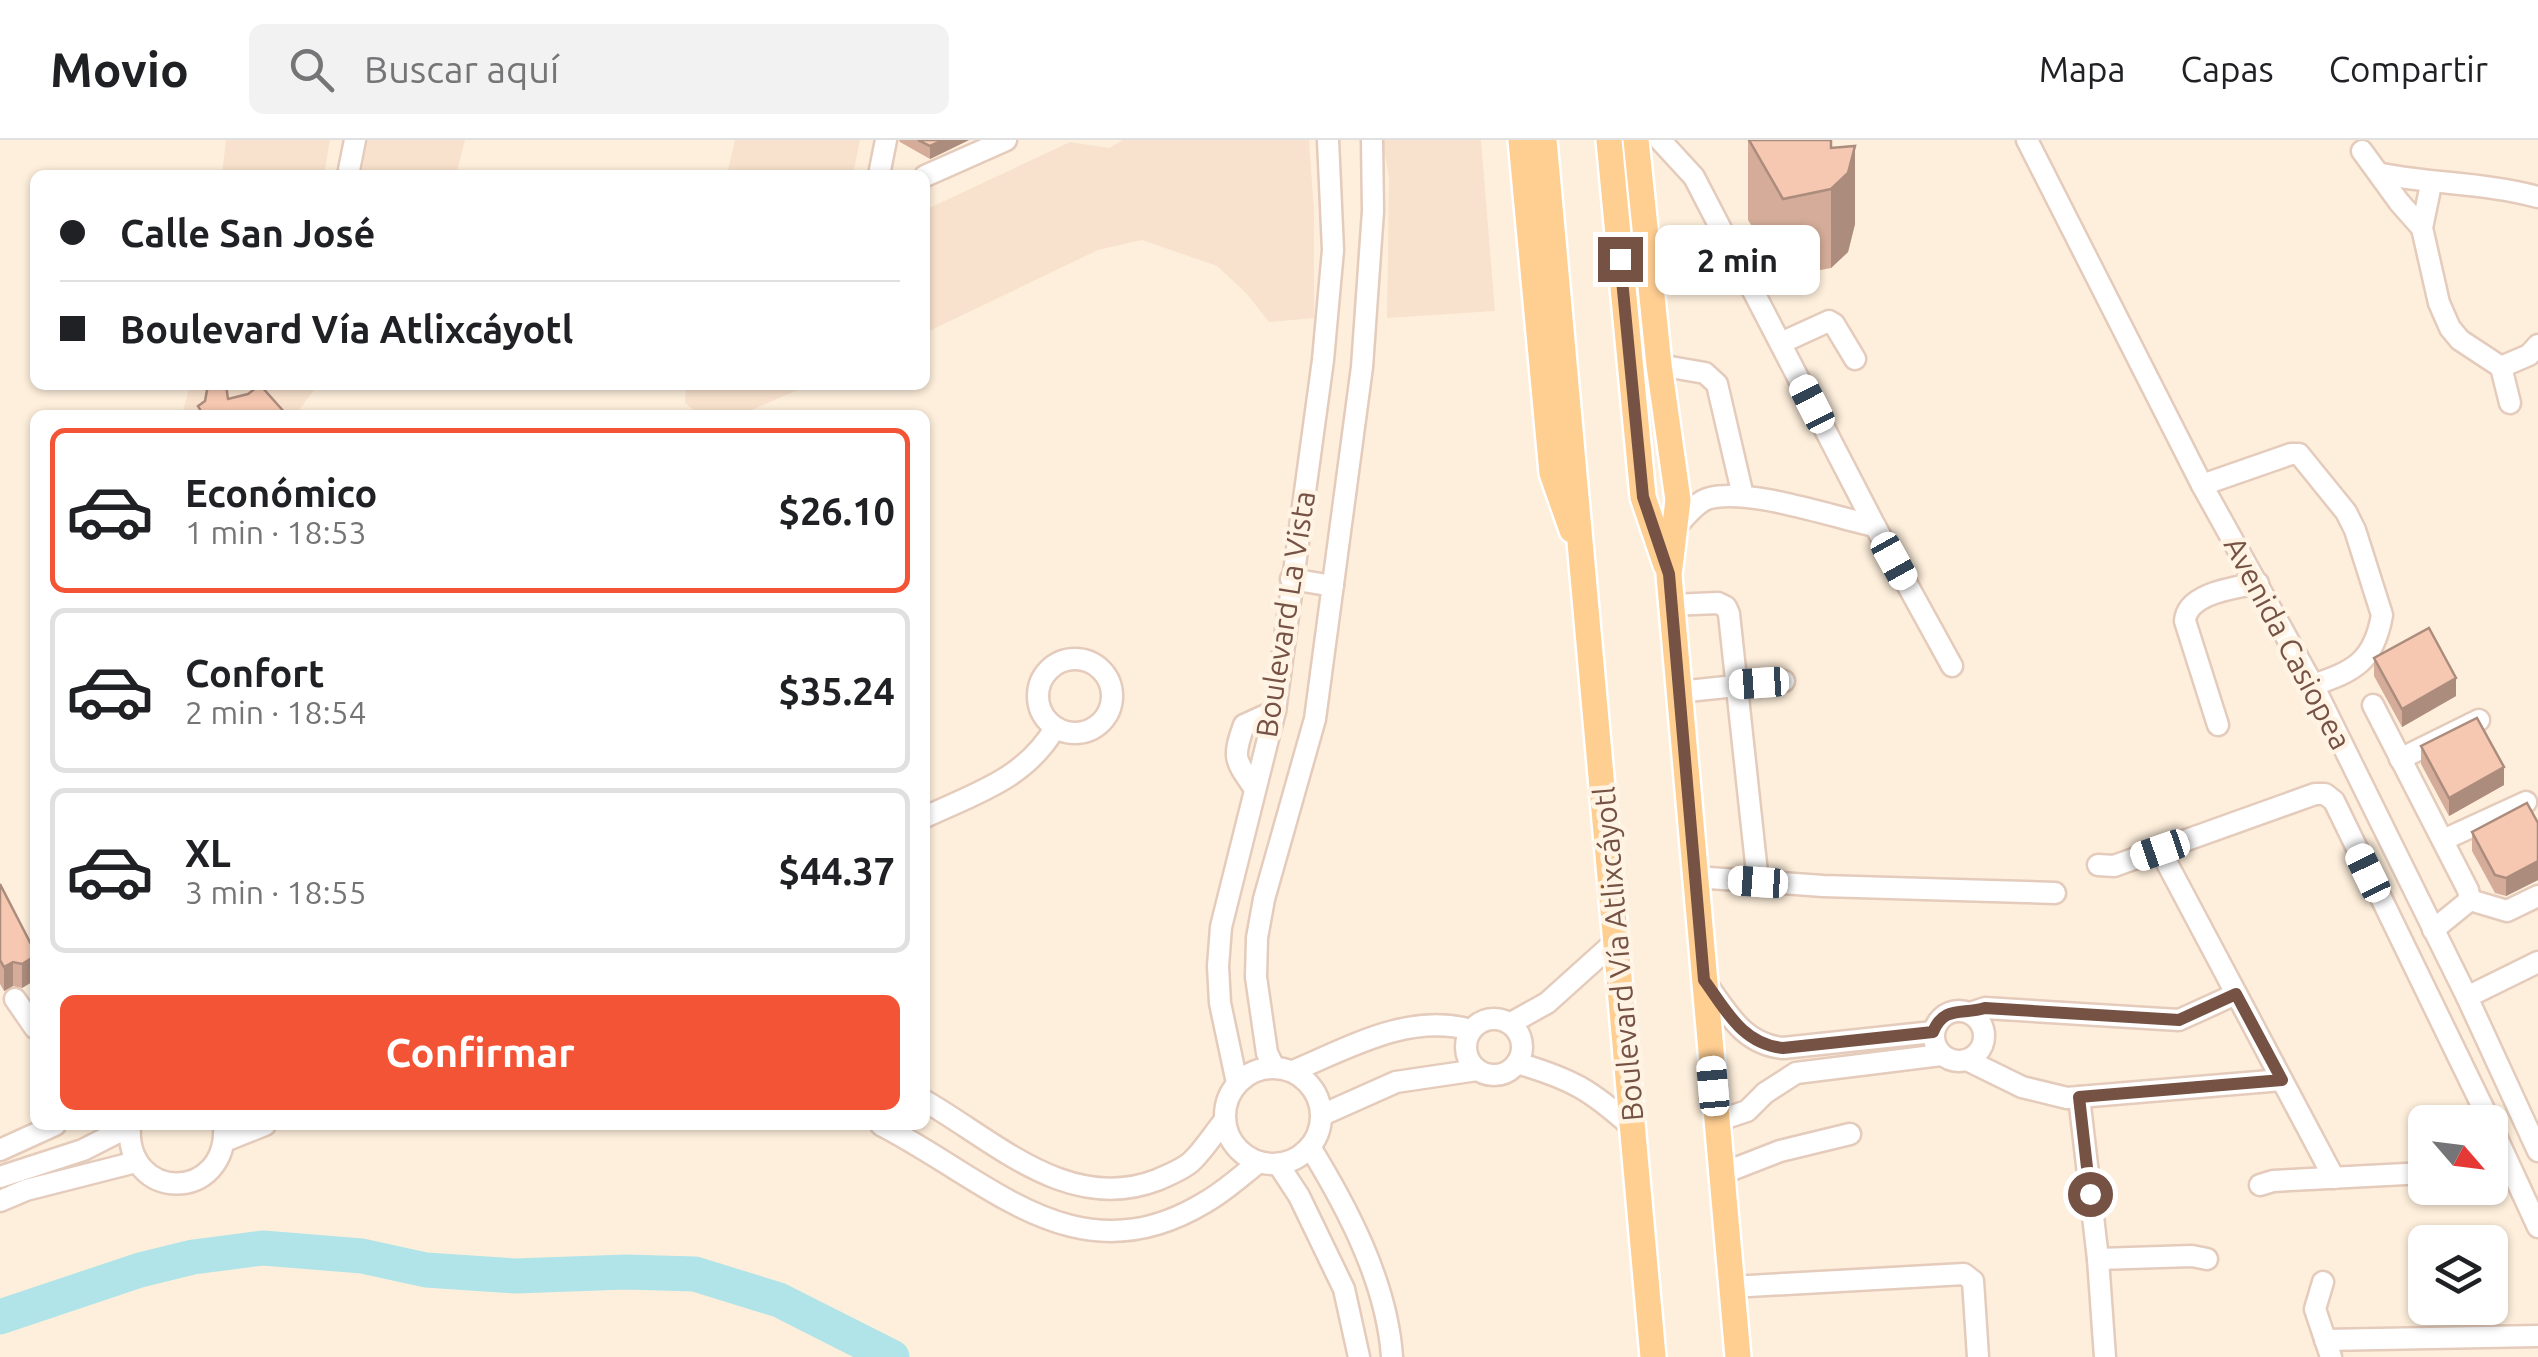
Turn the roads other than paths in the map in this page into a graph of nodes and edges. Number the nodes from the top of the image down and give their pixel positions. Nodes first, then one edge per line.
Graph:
1 (355, 140) edge
2 (886, 140) edge
3 (1006, 140) edge
4 (1328, 140) edge
5 (1372, 140) edge
6 (1521, 140) edge
7 (1544, 140) edge
8 (1608, 140) edge
9 (1636, 140) edge
10 (1660, 140) edge
11 (2027, 140) edge
12 (2362, 150) dead end
13 (349, 170) edge
14 (881, 170) edge
15 (930, 174) edge
16 (2382, 174) junction
17 (2430, 184) junction
18 (2538, 197) edge
19 (2422, 228) junction
20 (1781, 343) junction
21 (2538, 346) edge
22 (1855, 359) dead end
23 (1658, 365) junction
24 (2501, 367) junction
25 (2510, 403) dead end
26 (2202, 485) junction
27 (1743, 496) junction
28 (1875, 526) junction
29 (1674, 529) junction
30 (1583, 552) junction
31 (1669, 574) junction
32 (1291, 580) junction
33 (2258, 583) junction
34 (1332, 586) junction
35 (1671, 605) junction
36 (1952, 666) dead end
37 (1784, 681) dead end
38 (1735, 685) junction
39 (2313, 685) junction
40 (1678, 692) junction
41 (2372, 706) dead end
42 (1275, 711) junction
43 (2479, 720) edge
44 (2218, 725) dead end
45 (1055, 728) dead end
46 (2400, 758) junction
47 (1256, 789) junction
48 (2526, 802) edge
49 (930, 815) edge
50 (2443, 840) junction
51 (2160, 850) junction
52 (2098, 865) dead end
53 (1694, 878) junction
54 (1758, 882) junction
55 (2055, 893) dead end
56 (2538, 896) edge
57 (2470, 900) junction
58 (2434, 930) junction
59 (1617, 940) junction
60 (2538, 962) edge
61 (1704, 980) junction
62 (2236, 994) junction
63 (2466, 997) junction
64 (15, 999) dead end
65 (1970, 1012) junction
66 (30, 1021) edge
67 (1511, 1024) junction
68 (1471, 1030) junction
69 (1933, 1032) junction
70 (1941, 1055) junction
71 (1967, 1060) junction
72 (1518, 1063) junction
73 (1284, 1069) junction
74 (1477, 1070) junction
75 (2282, 1080) junction
76 (1237, 1083) junction
77 (2079, 1097) junction
78 (2538, 1098) edge
79 (930, 1105) edge
80 (2481, 1105) edge
81 (2518, 1108) junction
82 (1322, 1115) junction
83 (1225, 1120) junction
84 (1716, 1122) junction
85 (1633, 1128) junction
86 (44, 1130) edge
87 (121, 1130) edge
88 (130, 1130) edge
89 (891, 1130) edge
90 (224, 1133) edge
91 (1850, 1134) dead end
92 (1310, 1146) junction
93 (0, 1150) edge
94 (2538, 1151) edge
95 (2508, 1161) edge
96 (136, 1162) junction
97 (1269, 1163) junction
98 (2508, 1169) edge
99 (2512, 1169) junction
100 (1721, 1174) junction
101 (2408, 1174) edge
102 (0, 1176) edge
103 (2334, 1178) junction
104 (2260, 1185) dead end
105 (0, 1201) edge
106 (2538, 1227) edge
107 (2098, 1259) junction
108 (2208, 1259) dead end
109 (2323, 1282) dead end
110 (1731, 1287) junction
111 (2538, 1336) edge
112 (2328, 1348) edge
113 (1359, 1357) edge
114 (1392, 1357) edge
115 (1653, 1357) edge
116 (1738, 1357) edge
117 (1978, 1357) edge
118 (2105, 1357) edge

1 - 13 street
2 - 14 street
3 - 15 street
4 - 32 street, Boulevard La Vista
5 - 34 street, Boulevard La Vista
6 - 30 main road, Boulevard Vía Atlixcáyotl
7 - 30 main road, Boulevard Vía Atlixcáyotl
8 - 31 main road
9 - 23 main road
10 - 20 street
11 - 26 street, Avenida Casiopea
12 - 16 street
16 - 17 street
16 - 19 street
17 - 18 street
17 - 19 street
19 - 24 street
20 - 22 street
20 - 28 street
21 - 24 street
23 - 27 street
23 - 29 main road
24 - 25 street
26 - 33 street, Avenida Casiopea
26 - 39 street
27 - 28 street
27 - 29 street
28 - 36 street
29 - 31 main road
30 - 59 main road, Boulevard Vía Atlixcáyotl
31 - 35 main road
32 - 34 street
32 - 42 street, Boulevard La Vista
33 - 39 street, Avenida Casiopea
33 - 44 street
34 - 73 street, Boulevard La Vista
35 - 38 street
35 - 40 main road
37 - 38 street
38 - 40 street
38 - 54 street
39 - 58 street, Avenida Casiopea
40 - 53 main road
41 - 46 street
42 - 47 street, Boulevard La Vista
42 - 47 street
43 - 46 street
45 - 49 street
46 - 50 street
47 - 76 street, Boulevard La Vista
48 - 50 street
50 - 57 street
51 - 52 street
51 - 62 street
51 - 80 street
53 - 54 street
53 - 61 main road
54 - 55 street
56 - 57 street
57 - 58 street
58 - 63 street, Avenida Casiopea
59 - 67 street
59 - 85 main road, Boulevard Vía Atlixcáyotl
60 - 63 street
61 - 69 street
61 - 84 main road
62 - 65 street
62 - 75 street
63 - 81 street, Avenida Casiopea
64 - 66 street
65 - 69 street
65 - 71 street
67 - 68 street
67 - 72 street
68 - 73 street
68 - 74 street
69 - 70 street
70 - 71 street
70 - 84 street
71 - 77 street
72 - 74 street
72 - 85 street
73 - 76 street
73 - 82 street
74 - 82 street
75 - 77 street
75 - 103 street
76 - 83 street
77 - 107 street
78 - 81 street
79 - 83 street
81 - 94 street, Avenida Casiopea
82 - 92 street
83 - 97 street
84 - 100 main road
85 - 115 main road, Boulevard Vía Atlixcáyotl
86 - 93 street
87 - 102 street
88 - 96 street
89 - 97 street
90 - 96 street
91 - 100 street
92 - 97 street
92 - 114 street
95 - 99 street
96 - 105 street
97 - 113 street
98 - 99 street
99 - 106 street
100 - 110 main road
101 - 103 street
103 - 104 street
107 - 108 street
107 - 118 street
109 - 112 street
110 - 116 main road
110 - 117 street
111 - 112 street

